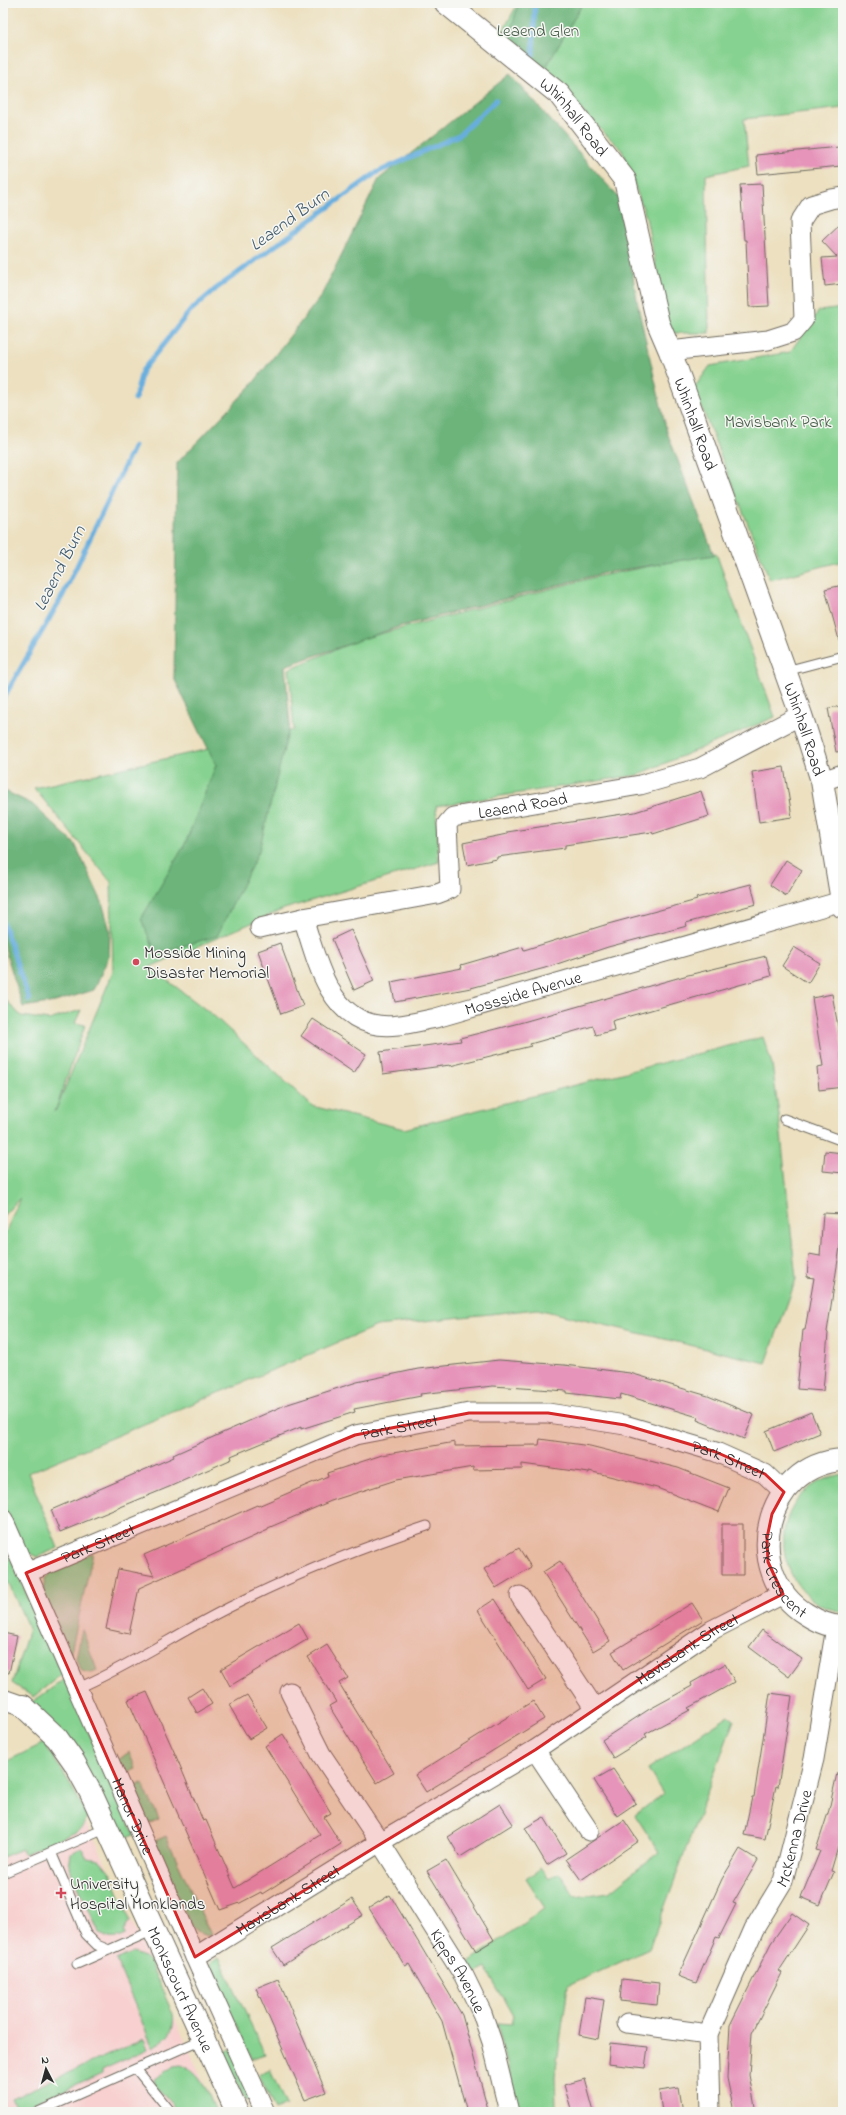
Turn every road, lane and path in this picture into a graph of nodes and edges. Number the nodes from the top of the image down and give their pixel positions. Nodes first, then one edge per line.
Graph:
1 (446, 3) edge
2 (843, 197) edge
3 (670, 351) junction
4 (843, 656) edge
5 (786, 672) junction
6 (801, 715) junction
7 (843, 774) edge
8 (822, 781) junction
9 (842, 904) edge
10 (303, 918) junction
11 (260, 928) dead end
12 (784, 1119) dead end
13 (843, 1141) edge
14 (843, 1460) edge
15 (784, 1492) junction
16 (3, 1519) edge
17 (427, 1526) dead end
18 (26, 1573) junction
19 (783, 1594) junction
20 (520, 1596) dead end
21 (839, 1627) edge
22 (76, 1689) junction
23 (290, 1692) dead end
24 (3, 1699) edge
25 (23, 1706) joint
26 (595, 1709) junction
27 (535, 1750) junction
28 (107, 1828) junction
29 (589, 1831) dead end
30 (380, 1842) junction
31 (51, 1852) junction
32 (3, 1873) edge
33 (154, 1930) junction
34 (109, 1950) junction
35 (195, 1957) junction
36 (77, 1964) dead end
37 (627, 2023) dead end
38 (708, 2034) junction
39 (204, 2038) junction
40 (136, 2069) junction
41 (38, 2112) edge
42 (171, 2112) edge
43 (237, 2112) edge
44 (265, 2112) edge
45 (509, 2112) edge
46 (710, 2112) edge

1 - 3 street, Whinhall Road
2 - 3 street
3 - 5 street, Whinhall Road
4 - 5 lane
5 - 6 street, Whinhall Road
6 - 8 street, Whinhall Road
6 - 10 street, Leaend Road
7 - 8 street
8 - 9 street, Whinhall Road
9 - 10 street, Mossside Avenue
10 - 11 street
12 - 13 lane
14 - 15 street, Park Crescent
15 - 18 street, Park Street
15 - 19 street, Park Crescent
16 - 18 street, Manor Drive
17 - 22 lane
18 - 22 street, Manor Drive
19 - 21 street, Park Crescent
19 - 26 street, Mavisbank Street
20 - 26 street
21 - 38 street, McKenna Drive
22 - 35 street, Manor Drive
23 - 30 street
24 - 25 street
25 - 28 street, Monkscourt Avenue
26 - 27 street, Mavisbank Street
27 - 29 street
27 - 30 street, Mavisbank Street
28 - 31 lane
28 - 33 street, Monkscourt Avenue
30 - 35 street, Mavisbank Street
30 - 45 street, Kipps Avenue
31 - 32 lane
31 - 34 lane
33 - 34 lane
33 - 39 street, Monkscourt Avenue
34 - 36 lane
35 - 44 street, Manor Drive
37 - 38 street
38 - 46 street, McKenna Drive
39 - 40 lane
39 - 43 street, Monkscourt Avenue
40 - 41 lane
40 - 42 lane

